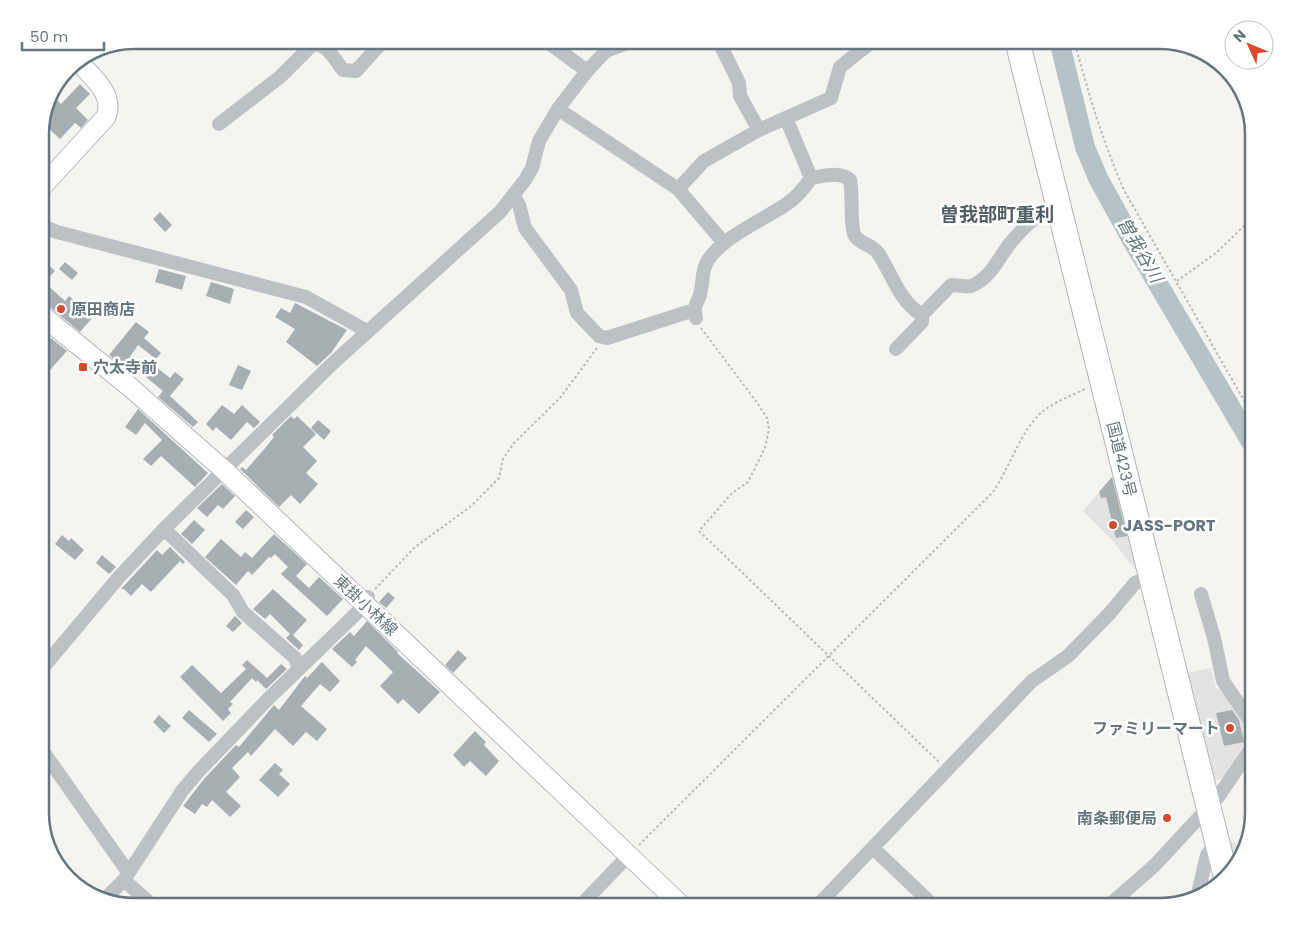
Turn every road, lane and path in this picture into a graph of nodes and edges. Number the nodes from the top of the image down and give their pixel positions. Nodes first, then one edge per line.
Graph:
1 (308, 49) edge
2 (326, 49) edge
3 (376, 49) edge
4 (559, 49) edge
5 (611, 49) edge
6 (722, 49) edge
7 (863, 49) edge
8 (1019, 49) edge
9 (1076, 49) edge
10 (83, 67) edge
11 (587, 71) junction
12 (558, 109) junction
13 (786, 118) junction
14 (219, 124) dead end
15 (759, 130) junction
16 (811, 178) junction
17 (49, 179) edge
18 (678, 189) junction
19 (514, 198) junction
20 (1058, 206) junction
21 (1245, 224) edge
22 (49, 229) edge
23 (724, 244) junction
24 (1177, 282) junction
25 (695, 315) junction
26 (922, 315) junction
27 (49, 321) edge
28 (367, 331) junction
29 (603, 338) junction
30 (896, 349) dead end
31 (1103, 381) junction
32 (1245, 402) edge
33 (225, 471) junction
34 (164, 529) junction
35 (1151, 576) junction
36 (1200, 594) dead end
37 (367, 600) junction
38 (829, 656) junction
39 (49, 660) edge
40 (299, 669) junction
41 (1245, 713) edge
42 (1245, 757) edge
43 (49, 760) edge
44 (948, 770) junction
45 (1208, 806) junction
46 (1217, 842) junction
47 (873, 848) junction
48 (630, 854) junction
49 (1224, 869) edge
50 (126, 876) junction
51 (1199, 888) edge
52 (109, 895) edge
53 (146, 898) edge
54 (588, 898) edge
55 (674, 898) edge
56 (825, 898) edge
57 (926, 898) edge
58 (1117, 898) edge

1 - 14 street
2 - 3 street
4 - 11 street
5 - 11 street
6 - 15 street
7 - 13 street
8 - 20 highway, 国道423号
9 - 24 path
10 - 17 main road
11 - 12 street
12 - 18 street
12 - 19 street
13 - 15 street
13 - 16 street
15 - 18 street
16 - 23 street
16 - 26 street
18 - 23 street
19 - 28 street
19 - 29 street
20 - 26 street
20 - 31 highway, 国道423号
21 - 24 path
22 - 28 street
23 - 25 street
24 - 32 path
25 - 29 street
25 - 38 path
26 - 30 street
27 - 33 main road, 東掛小林線
28 - 33 street
29 - 37 path
31 - 35 highway, 国道423号
31 - 38 path
33 - 34 street
33 - 37 main road, 東掛小林線
34 - 39 street
34 - 40 street
35 - 44 street
35 - 45 highway, 国道423号
36 - 41 street
37 - 40 street
37 - 48 main road, 東掛小林線
38 - 44 path
38 - 48 path
40 - 50 street
42 - 45 street
43 - 50 street
44 - 47 street
45 - 46 highway, 国道423号
45 - 58 street
46 - 49 highway, 国道423号
46 - 51 street
47 - 56 street
47 - 57 street
48 - 54 street
48 - 55 main road, 東掛小林線
50 - 52 street
50 - 53 street

